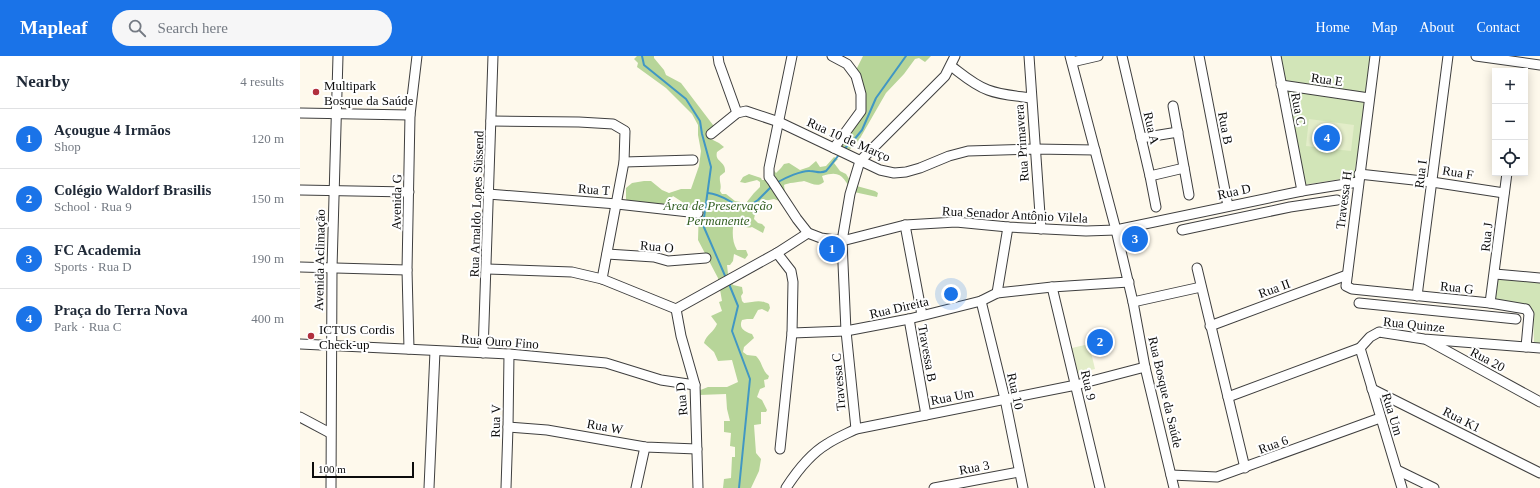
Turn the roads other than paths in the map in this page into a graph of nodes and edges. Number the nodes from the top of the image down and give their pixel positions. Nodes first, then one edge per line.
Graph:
1 (338, 56) edge
2 (417, 56) edge
3 (493, 56) edge
4 (718, 56) edge
5 (792, 56) edge
6 (832, 56) edge
7 (955, 56) edge
8 (1029, 56) edge
9 (1098, 56) edge
10 (1122, 56) edge
11 (1199, 56) edge
12 (1276, 56) edge
13 (1375, 56) edge
14 (1448, 56) edge
15 (1476, 56) edge
16 (1071, 59) edge
17 (1540, 64) edge
18 (951, 66) junction
19 (1523, 67) edge
20 (1281, 85) junction
21 (1031, 98) junction
22 (1369, 98) junction
23 (1173, 106) dead end
24 (300, 113) edge
25 (737, 113) junction
26 (336, 115) junction
27 (410, 116) junction
28 (491, 121) junction
29 (779, 122) junction
30 (1178, 132) junction
31 (711, 134) dead end
32 (1141, 138) junction
33 (834, 148) junction
34 (1034, 149) junction
35 (1095, 150) junction
36 (693, 160) dead end
37 (860, 161) junction
38 (624, 162) junction
39 (1184, 168) junction
40 (1150, 176) junction
41 (1507, 176) edge
42 (1359, 178) junction
43 (1432, 182) junction
44 (300, 190) edge
45 (333, 191) junction
46 (1302, 191) junction
47 (409, 192) junction
48 (1504, 193) junction
49 (488, 194) junction
50 (1287, 194) junction
51 (1189, 195) dead end
52 (1337, 200) dead end
53 (617, 204) junction
54 (1228, 206) junction
55 (1156, 207) dead end
56 (1290, 207) junction
57 (698, 213) dead end
58 (905, 225) junction
59 (1008, 227) junction
60 (1041, 229) junction
61 (1116, 230) junction
62 (1182, 230) dead end
63 (808, 233) junction
64 (842, 241) junction
65 (778, 253) junction
66 (607, 254) junction
67 (706, 258) dead end
68 (300, 267) edge
69 (332, 268) junction
70 (1197, 268) dead end
71 (487, 269) junction
72 (407, 270) junction
73 (1495, 274) junction
74 (1347, 275) junction
75 (1540, 278) edge
76 (602, 279) junction
77 (1129, 282) junction
78 (1052, 287) junction
79 (1201, 287) junction
80 (997, 293) junction
81 (1417, 296) junction
82 (981, 301) junction
83 (1133, 302) junction
84 (1470, 302) junction
85 (1360, 303) dead end
86 (1490, 303) junction
87 (676, 309) junction
88 (1469, 314) junction
89 (922, 315) junction
90 (909, 318) junction
91 (1516, 319) dead end
92 (1210, 326) junction
93 (846, 331) junction
94 (792, 333) junction
95 (1424, 339) junction
96 (300, 344) edge
97 (332, 346) junction
98 (1526, 346) junction
99 (1360, 348) junction
100 (1540, 348) edge
101 (410, 349) junction
102 (435, 351) junction
103 (483, 353) junction
104 (509, 354) junction
105 (1145, 367) junction
106 (695, 385) junction
107 (1076, 385) junction
108 (1372, 389) junction
109 (1228, 397) junction
110 (1004, 399) junction
111 (1540, 402) edge
112 (926, 415) junction
113 (300, 417) edge
114 (1380, 418) junction
115 (508, 427) junction
116 (856, 430) junction
117 (330, 433) junction
118 (645, 446) junction
119 (697, 449) junction
120 (780, 449) dead end
121 (1245, 468) junction
122 (1397, 470) junction
123 (1019, 472) junction
124 (1540, 473) edge
125 (1171, 475) junction
126 (331, 488) edge
127 (429, 488) edge
128 (506, 488) edge
129 (636, 488) edge
130 (698, 488) edge
131 (786, 488) edge
132 (934, 488) edge
133 (1023, 488) edge
134 (1100, 488) edge
135 (1174, 488) edge
136 (1402, 488) edge
137 (1434, 488) edge

1 - 26 street, Avenida Aclimação
2 - 27 street, Avenida G
3 - 28 street, Rua Arnaldo Lopes Süssend
4 - 25 street
5 - 29 street
6 - 33 street
7 - 18 street
8 - 21 street, Rua Primavera
9 - 16 street
10 - 32 street, Rua A
11 - 54 street, Rua B
12 - 20 street, Rua C
13 - 22 street, Travessa H
14 - 43 street, Rua I
15 - 19 street
16 - 35 street, Rua Bosque da Saúde
17 - 19 street
18 - 21 street
18 - 37 street
20 - 22 street, Rua E
20 - 46 street, Rua C
21 - 34 street, Rua Primavera
22 - 42 street, Travessa H
23 - 30 street
24 - 26 street
25 - 29 street, Rua 10 de Março
25 - 31 street
26 - 27 street
26 - 45 street, Avenida Aclimação
27 - 47 street, Avenida G
28 - 38 street
28 - 49 street, Rua Arnaldo Lopes Süssend
29 - 33 street, Rua 10 de Março
29 - 63 street
30 - 32 street
30 - 39 street
32 - 40 street, Rua A
33 - 37 street, Rua 10 de Março
34 - 35 street, Rua 10 de Março
34 - 37 street, Rua 10 de Março
34 - 60 street, Rua Primavera
35 - 61 street, Rua Bosque da Saúde
36 - 38 street
37 - 64 street, Travessa C
38 - 53 street
39 - 40 street
39 - 51 street
40 - 55 street, Rua A
41 - 48 street, Rua J
42 - 43 street, Rua F
42 - 46 street, Rua D
42 - 74 street, Travessa H
43 - 48 street, Rua F
43 - 81 street, Rua I
44 - 45 street
45 - 47 street
45 - 69 street, Avenida Aclimação
46 - 50 street, Rua D
47 - 72 street, Avenida G
48 - 73 street, Rua J
49 - 53 street, Rua T
49 - 71 street, Rua Arnaldo Lopes Süssend
50 - 54 street, Rua D
50 - 56 street
52 - 56 street
53 - 57 street, Rua T
53 - 66 street
54 - 61 street, Rua D
56 - 62 street
58 - 59 street, Rua Senador Antônio Vilela
58 - 64 street, Rua Senador Antônio Vilela
58 - 89 street
59 - 60 street, Rua Senador Antônio Vilela
59 - 80 street
60 - 61 street, Rua Senador Antônio Vilela
61 - 77 street, Rua Bosque da Saúde
63 - 64 street
63 - 65 street
64 - 93 street, Travessa C
65 - 87 street
65 - 94 street
66 - 67 street, Rua O
66 - 76 street
68 - 69 street
69 - 72 street
69 - 97 street, Avenida Aclimação
70 - 79 street
71 - 76 street
71 - 103 street, Rua Arnaldo Lopes Süssend
72 - 101 street, Avenida G
73 - 75 street
73 - 86 street, Rua J
74 - 81 street, Rua G
74 - 92 street, Rua II
76 - 87 street
77 - 78 street, Rua Direita
77 - 83 street, Rua Bosque da Saúde
78 - 80 street, Rua Direita
78 - 107 street, Rua 9
79 - 83 street
79 - 92 street
80 - 82 street, Rua Direita
81 - 84 street, Rua G
82 - 89 street, Rua Direita
82 - 110 street, Rua 10
83 - 105 street, Rua Bosque da Saúde
84 - 86 street, Rua G
84 - 88 street
85 - 88 street
86 - 98 street, Rua G
87 - 106 street, Rua D
88 - 91 street
89 - 90 street, Rua Direita
90 - 93 street, Rua Direita
90 - 112 street, Travessa B
92 - 109 street
93 - 94 street, Rua Direita
93 - 116 street, Travessa C
94 - 120 street
95 - 98 street, Rua Quinze
95 - 99 street, Rua Quinze
95 - 111 street, Rua 20
96 - 97 street, Rua Ouro Fino
97 - 101 street, Rua Ouro Fino
97 - 117 street, Avenida Aclimação
98 - 100 street, Rua Quinze
99 - 108 street, Rua Um
99 - 109 street, Rua Quinze
101 - 102 street, Rua Ouro Fino
102 - 103 street, Rua Ouro Fino
102 - 127 street
103 - 104 street, Rua Ouro Fino
104 - 106 street, Rua Ouro Fino
104 - 115 street, Rua V
105 - 107 street, Rua Um
105 - 125 street, Rua Bosque da Saúde
106 - 119 street, Rua D
107 - 110 street, Rua Um
107 - 134 street, Rua 9
108 - 114 street, Rua Um
108 - 124 street, Rua K1
109 - 121 street
110 - 112 street, Rua Um
110 - 123 street, Rua 10
112 - 116 street, Rua Um
113 - 117 street
114 - 121 street, Rua 6
114 - 122 street, Rua Um
115 - 118 street, Rua W
115 - 128 street, Rua V
116 - 131 street, Rua Um
117 - 126 street, Avenida Aclimação
118 - 119 street, Rua W
118 - 129 street
119 - 130 street, Rua D
121 - 125 street, Rua 6
122 - 136 street, Rua Um
122 - 137 street
123 - 132 street, Rua 3
123 - 133 street, Rua 10
125 - 135 street, Rua Bosque da Saúde

